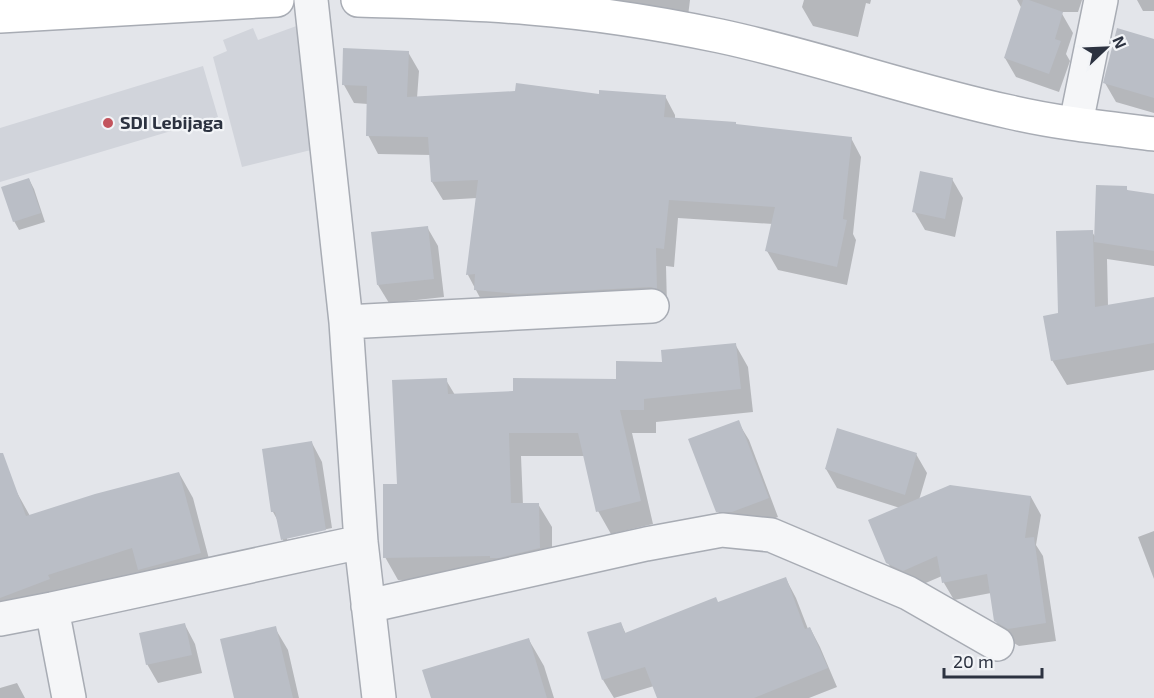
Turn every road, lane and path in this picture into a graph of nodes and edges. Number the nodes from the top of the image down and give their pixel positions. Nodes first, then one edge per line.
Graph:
1 (278, 0) edge
2 (311, 0) edge
3 (358, 0) edge
4 (1101, 0) edge
5 (0, 16) edge
6 (1076, 123) junction
7 (1154, 134) edge
8 (652, 306) dead end
9 (346, 321) junction
10 (360, 542) junction
11 (368, 606) junction
12 (52, 609) junction
13 (0, 619) edge
14 (997, 644) dead end
15 (69, 698) edge
16 (379, 698) edge

1 - 5 main road
2 - 9 street
3 - 6 main road
4 - 6 street
6 - 7 main road
8 - 9 street
9 - 10 street
10 - 11 street
10 - 12 street
11 - 14 street
11 - 16 street
12 - 13 street
12 - 15 street

